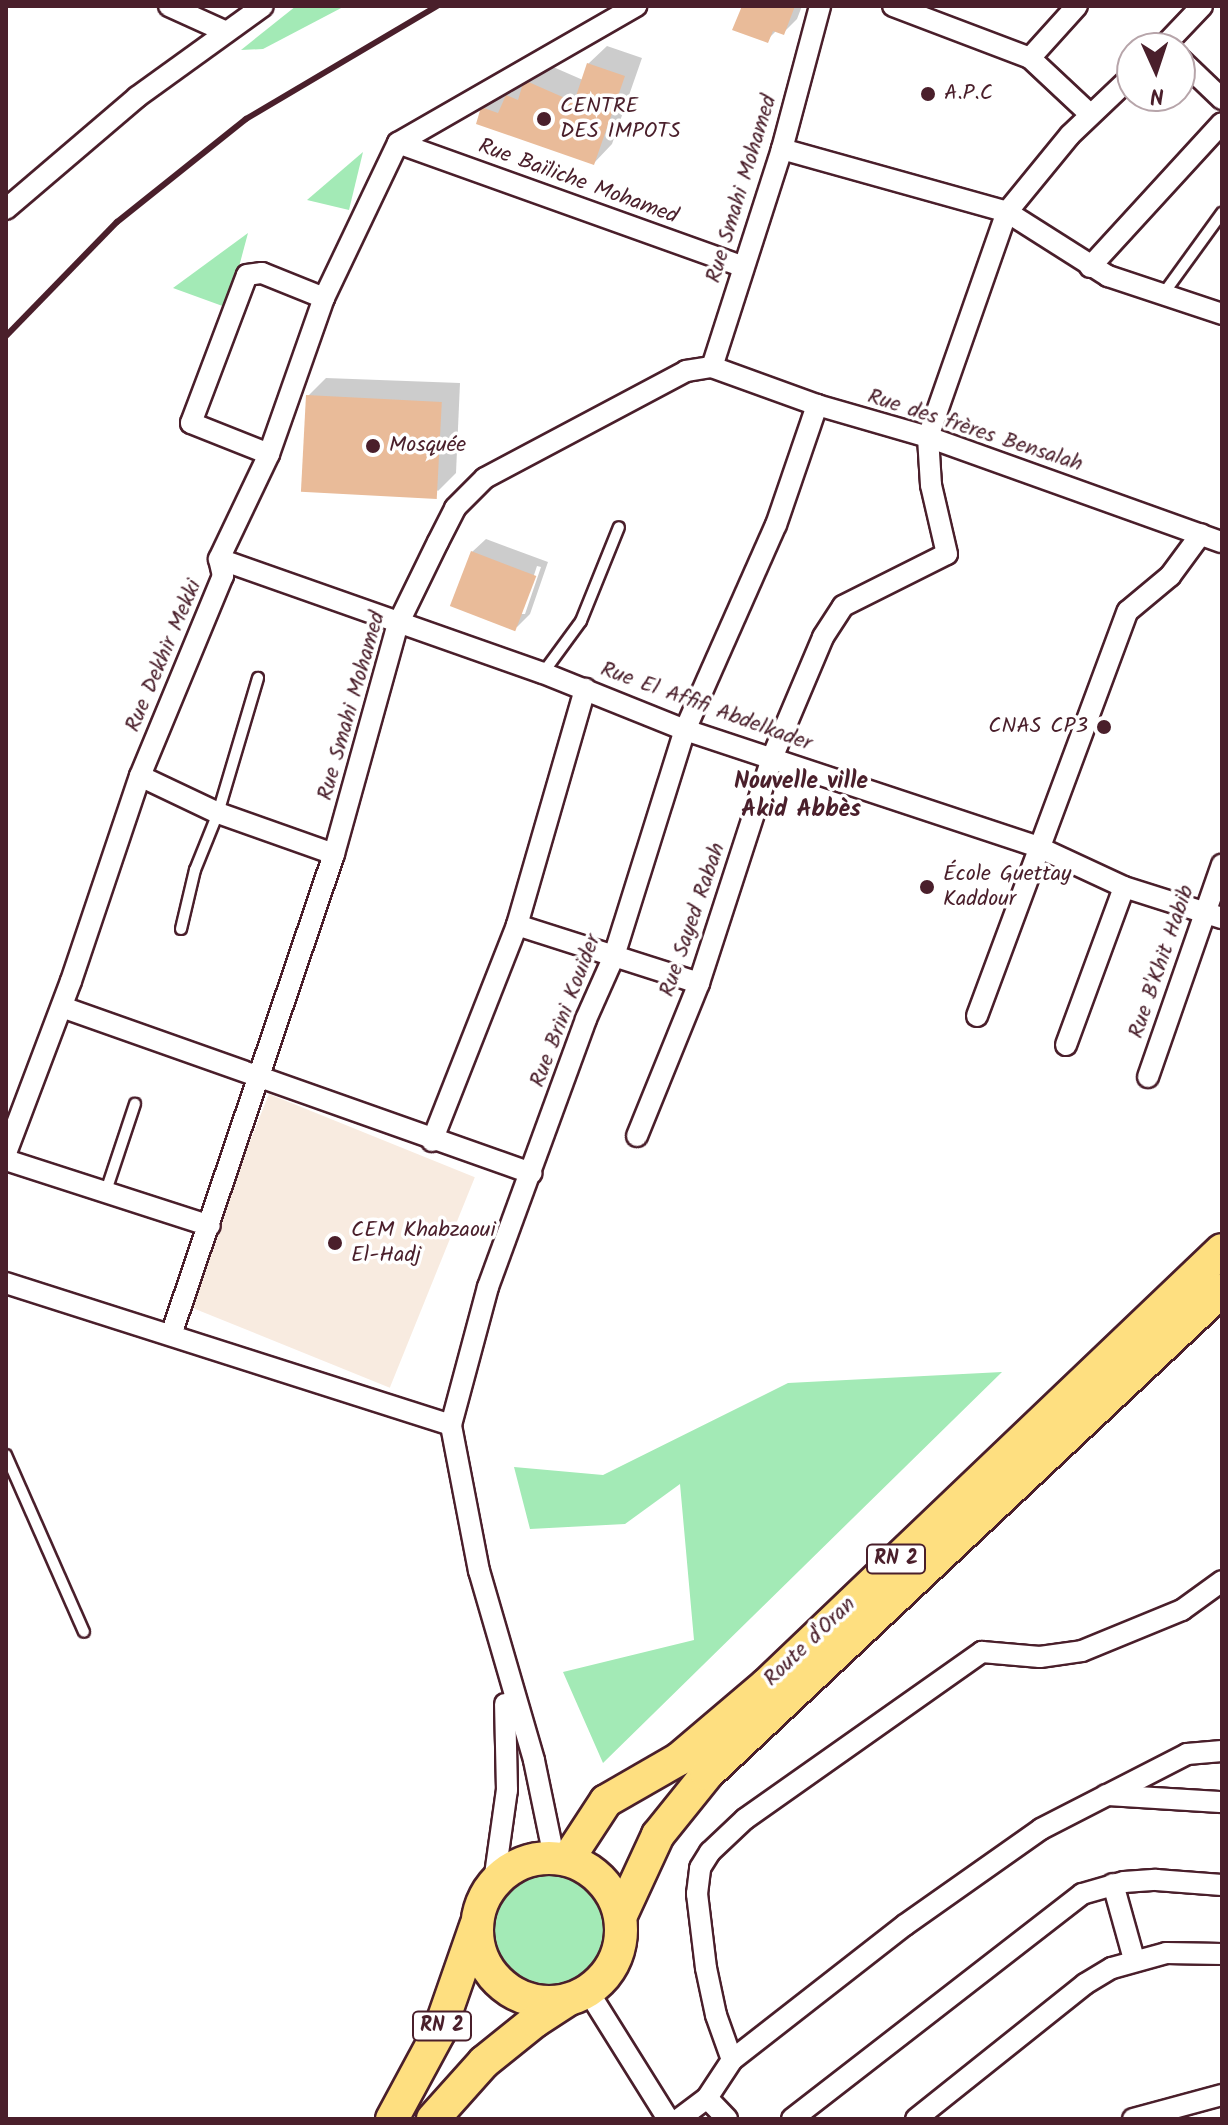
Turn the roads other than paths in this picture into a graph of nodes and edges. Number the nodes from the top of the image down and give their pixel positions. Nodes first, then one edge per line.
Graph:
1 (169, 6) edge
2 (263, 6) edge
3 (636, 6) edge
4 (820, 6) edge
5 (893, 6) edge
6 (1077, 6) edge
7 (1202, 6) edge
8 (224, 31) junction
9 (1182, 32) edge
10 (1030, 58) junction
11 (1196, 75) edge
12 (1116, 91) edge
13 (1222, 99) edge
14 (1091, 115) junction
15 (1222, 123) edge
16 (398, 143) junction
17 (782, 149) junction
18 (6, 209) edge
19 (1007, 212) junction
20 (1222, 213) edge
21 (742, 266) junction
22 (1090, 267) junction
23 (1164, 293) junction
24 (324, 298) junction
25 (1222, 314) edge
26 (712, 367) junction
27 (817, 405) junction
28 (928, 437) junction
29 (269, 454) junction
30 (619, 527) dead end
31 (1201, 534) junction
32 (1222, 542) edge
33 (219, 559) junction
34 (398, 624) junction
35 (543, 673) junction
36 (258, 678) dead end
37 (585, 689) junction
38 (685, 730) junction
39 (772, 758) junction
40 (140, 776) junction
41 (218, 813) junction
42 (1038, 847) junction
43 (334, 854) junction
44 (1222, 864) edge
45 (1124, 887) junction
46 (1213, 915) edge
47 (517, 925) junction
48 (181, 929) dead end
49 (614, 956) junction
50 (699, 983) junction
51 (62, 1007) junction
52 (977, 1016) dead end
53 (1066, 1045) dead end
54 (259, 1076) junction
55 (1148, 1077) dead end
56 (135, 1104) dead end
57 (637, 1136) dead end
58 (432, 1141) junction
59 (6, 1153) edge
60 (6, 1160) edge
61 (531, 1173) junction
62 (106, 1191) junction
63 (210, 1226) junction
64 (1222, 1250) edge
65 (6, 1283) edge
66 (1222, 1290) edge
67 (171, 1335) junction
68 (451, 1425) junction
69 (6, 1455) edge
70 (1222, 1581) edge
71 (84, 1632) dead end
72 (499, 1648) junction
73 (1222, 1751) edge
74 (1104, 1794) junction
75 (1222, 1802) edge
76 (561, 1858) junction
77 (494, 1882) junction
78 (1113, 1884) junction
79 (1222, 1885) edge
80 (621, 1915) junction
81 (476, 1926) junction
82 (1222, 1954) edge
83 (1134, 1959) junction
84 (578, 1996) junction
85 (732, 2060) junction
86 (1222, 2095) edge
87 (707, 2098) junction
88 (392, 2119) edge
89 (433, 2119) edge
90 (668, 2119) edge
91 (679, 2119) edge
92 (727, 2119) edge
93 (792, 2119) edge
94 (916, 2119) edge
95 (1133, 2119) edge

1 - 8 street
2 - 8 street
3 - 16 street
4 - 17 street, Rue Smahi Mohamed
5 - 10 street
6 - 10 street
7 - 9 street
8 - 18 street
10 - 14 street
11 - 13 street
12 - 14 street
14 - 19 street
15 - 22 street
16 - 21 street, Rue Baïliche Mohamed
16 - 24 street, Rue Dekhir Mekki
17 - 19 street
17 - 21 street, Rue Smahi Mohamed
19 - 22 street
19 - 28 street
20 - 23 lane
21 - 26 street, Rue Smahi Mohamed
22 - 23 street
23 - 25 street
24 - 29 street, Rue Dekhir Mekki
24 - 29 street
26 - 27 street, Rue des frères Bensalah
26 - 34 street, Rue Smahi Mohamed
27 - 28 street, Rue des frères Bensalah
27 - 38 street, Rue Brini Kouider
28 - 31 street, Rue des frères Bensalah
28 - 39 street, Rue Sayed Rabah
29 - 33 street, Rue Dekhir Mekki
30 - 35 lane
31 - 32 street, Rue des frères Bensalah
31 - 42 street
33 - 34 street, Rue El Affifi Abdelkader
33 - 40 street, Rue Dekhir Mekki
34 - 35 street, Rue El Affifi Abdelkader
34 - 43 street, Rue Smahi Mohamed
35 - 37 street, Rue El Affifi Abdelkader
36 - 41 lane
37 - 38 street, Rue El Affifi Abdelkader
37 - 47 street
38 - 39 street, Rue El Affifi Abdelkader
38 - 49 street, Rue Brini Kouider
39 - 42 street, Rue El Affifi Abdelkader
39 - 50 street, Rue Sayed Rabah
40 - 41 street
40 - 51 street, Rue Dekhir Mekki
41 - 43 street
41 - 48 lane
42 - 45 street, Rue El Affifi Abdelkader
42 - 52 street
43 - 54 street, Rue Smahi Mohamed
44 - 46 street, Rue B'Khit Habib
45 - 46 street, Rue El Affifi Abdelkader
45 - 53 street
46 - 55 street, Rue B'Khit Habib
47 - 49 street
47 - 58 street
49 - 50 street
49 - 61 street, Rue Brini Kouider
50 - 57 street, Rue Sayed Rabah
51 - 54 street
51 - 59 street, Rue Dekhir Mekki
54 - 58 street
54 - 63 street, Rue Smahi Mohamed
56 - 62 lane
58 - 61 street
60 - 62 street
61 - 68 street, Rue Brini Kouider
62 - 63 street
63 - 67 street, Rue Smahi Mohamed
64 - 76 main road, Route d'Oran / RN 2
65 - 67 street
66 - 80 main road, Route d'Oran / RN 2
67 - 68 street
68 - 72 street, Rue Brini Kouider
69 - 71 lane
70 - 85 street
72 - 76 street
72 - 77 street
73 - 74 street
74 - 75 street
74 - 85 street
76 - 77 main road
76 - 80 main road
77 - 81 main road
78 - 79 street
78 - 83 street
78 - 93 street
80 - 84 main road
81 - 84 main road
81 - 88 main road, RN 2
82 - 83 street
83 - 94 street
84 - 89 main road, RN 2
84 - 90 street
85 - 87 street
86 - 95 street
87 - 91 street
87 - 92 street

